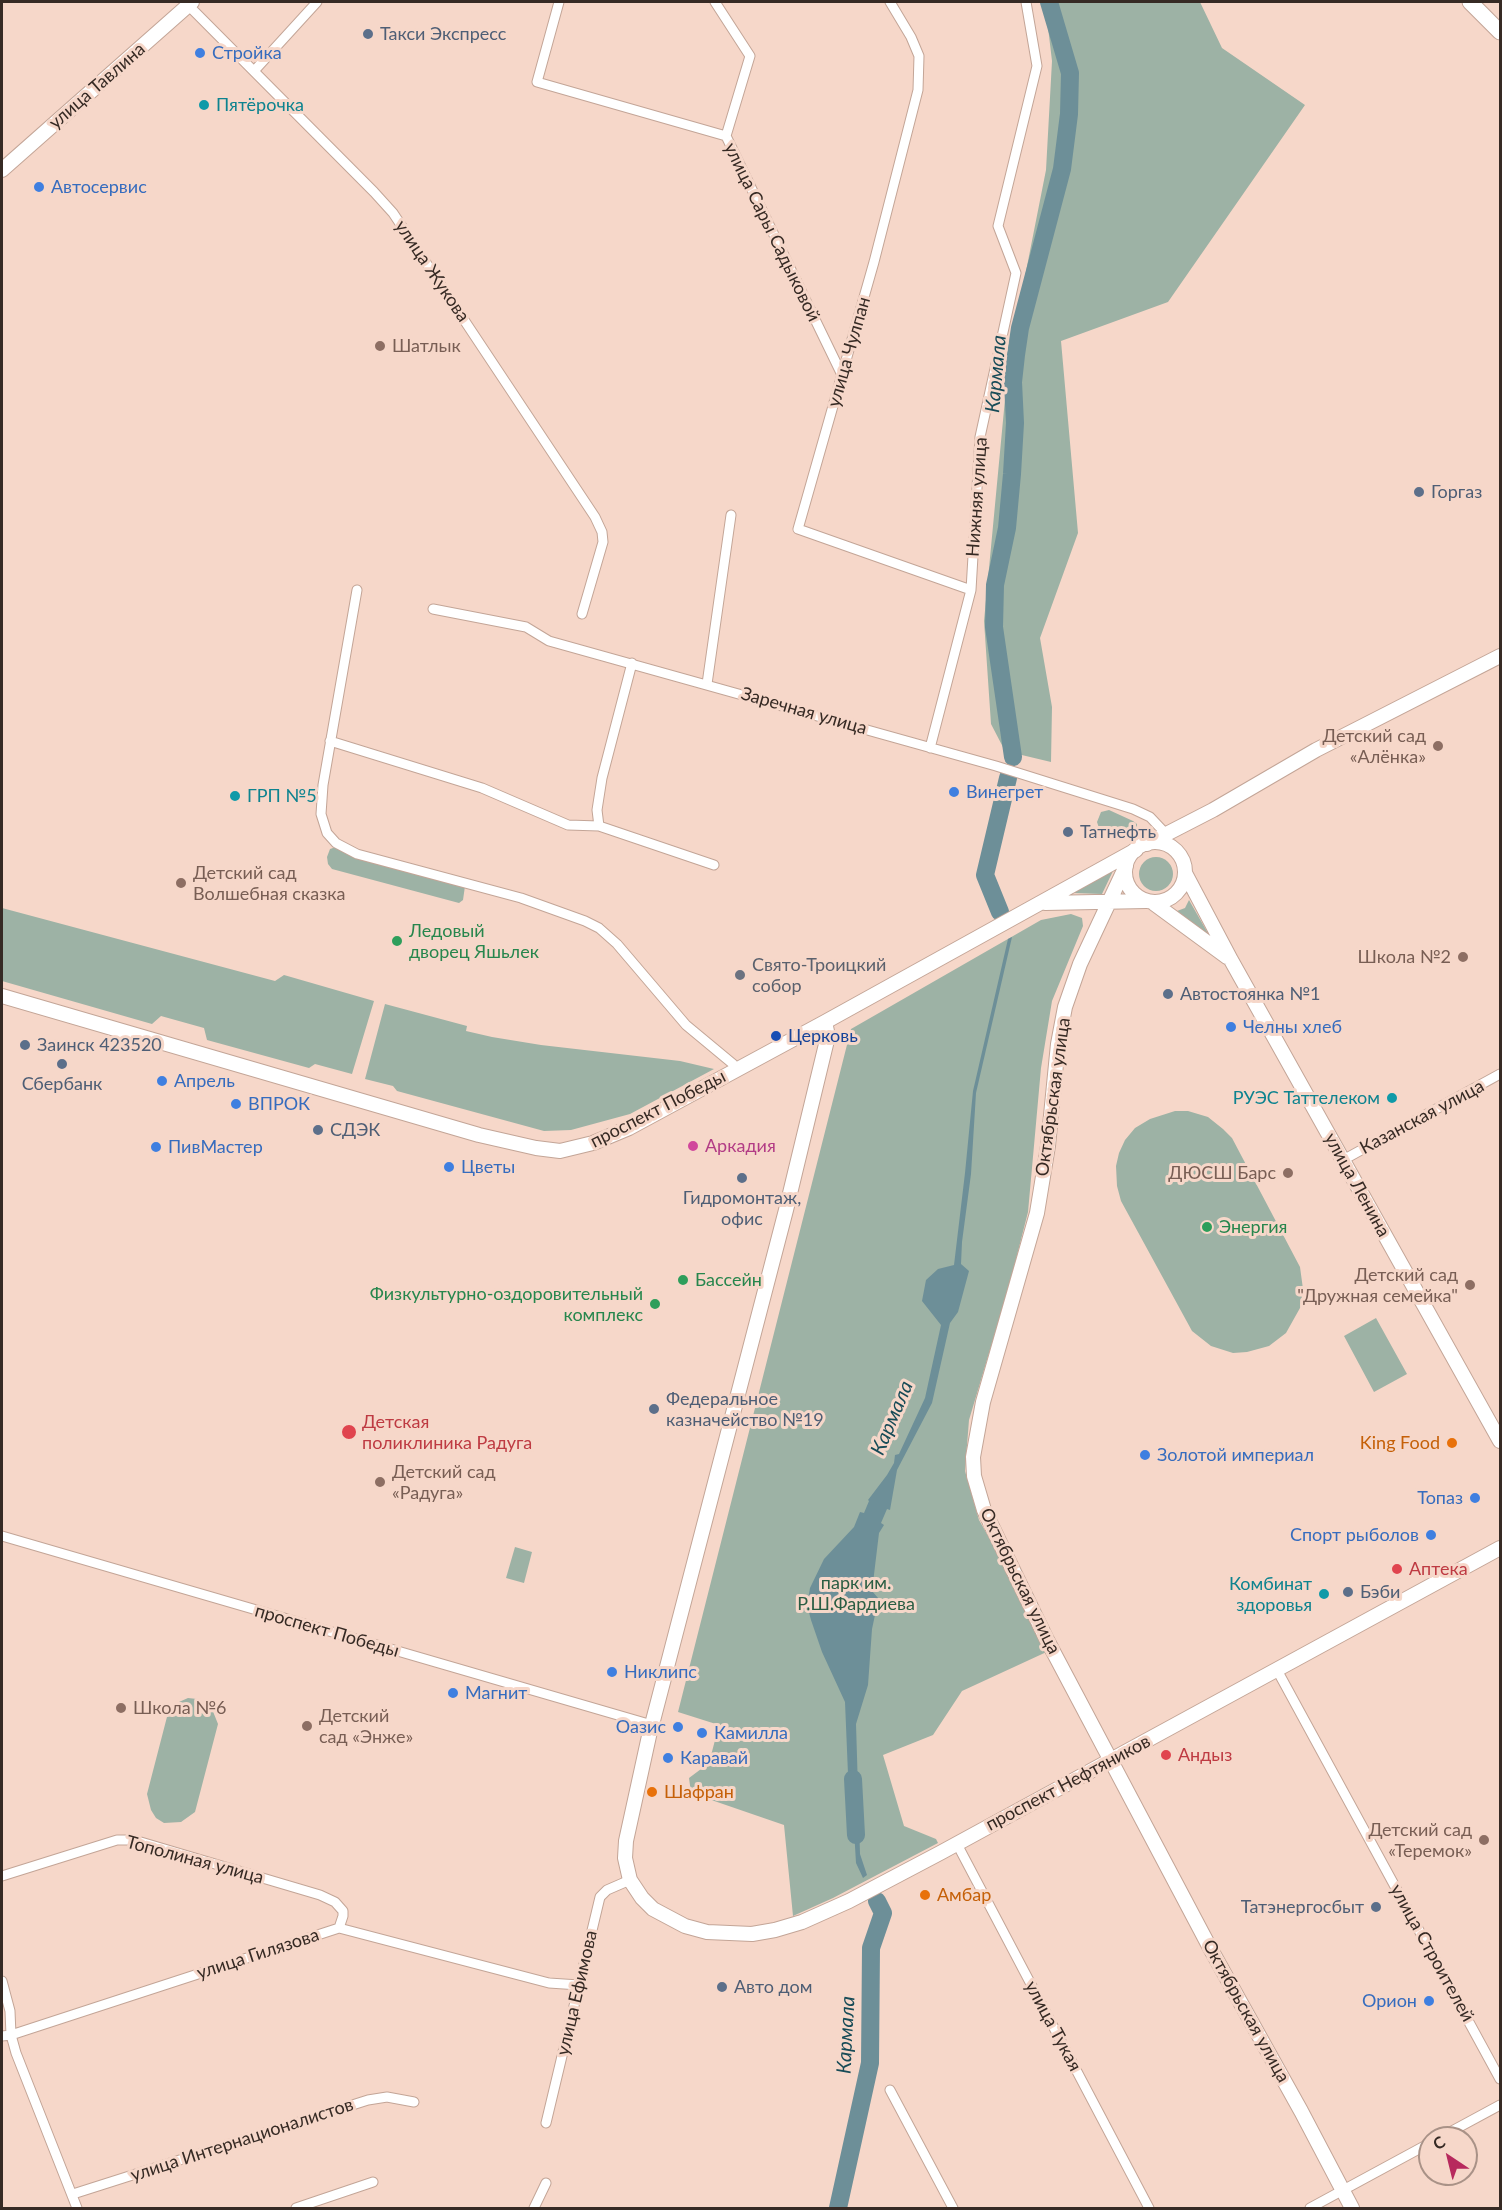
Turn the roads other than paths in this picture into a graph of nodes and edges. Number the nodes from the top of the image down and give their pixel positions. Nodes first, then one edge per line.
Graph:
1 (317, 2) edge
2 (559, 2) edge
3 (715, 2) edge
4 (890, 2) edge
5 (1026, 2) edge
6 (1470, 2) edge
7 (190, 3) edge
8 (1500, 32) edge
9 (254, 70) junction
10 (726, 136) junction
11 (2, 170) edge
12 (842, 375) junction
13 (731, 515) dead end
14 (357, 590) dead end
15 (971, 590) junction
16 (433, 609) dead end
17 (582, 614) dead end
18 (1500, 656) edge
19 (632, 663) junction
20 (707, 684) junction
21 (330, 741) junction
22 (930, 748) junction
23 (1186, 824) junction
24 (599, 826) junction
25 (1166, 834) junction
26 (1141, 847) junction
27 (1176, 851) junction
28 (714, 866) dead end
29 (1126, 866) junction
30 (1185, 873) junction
31 (1109, 900) junction
32 (1149, 901) junction
33 (1040, 903) junction
34 (1231, 960) junction
35 (2, 996) edge
36 (825, 1022) junction
37 (737, 1069) junction
38 (1500, 1074) edge
39 (1343, 1160) junction
40 (1500, 1441) edge
41 (2, 1536) edge
42 (1500, 1548) edge
43 (1277, 1670) junction
44 (652, 1725) junction
45 (1111, 1760) junction
46 (957, 1844) junction
47 (2, 1876) edge
48 (630, 1880) junction
49 (339, 1928) junction
50 (2, 1981) edge
51 (579, 1984) junction
52 (7, 2035) edge
53 (1500, 2079) edge
54 (890, 2090) dead end
55 (414, 2102) dead end
56 (1500, 2105) edge
57 (546, 2123) dead end
58 (1461, 2126) edge
59 (1418, 2150) edge
60 (372, 2182) dead end
61 (546, 2183) dead end
62 (1342, 2191) junction
63 (72, 2194) junction
64 (77, 2208) edge
65 (296, 2208) edge
66 (534, 2208) edge
67 (952, 2208) edge
68 (1149, 2208) edge
69 (1310, 2208) edge
70 (1352, 2208) edge

1 - 9 street
2 - 10 street, улица Сары Садыковой
3 - 10 street
4 - 12 street, улица Чулпан
5 - 15 street, Нижняя улица
6 - 8 main road
7 - 9 street, улица Жукова
7 - 11 main road, улица Тавлина
9 - 17 street, улица Жукова
10 - 12 street, улица Сары Садыковой
12 - 15 street, улица Чулпан
13 - 20 street
14 - 21 street
15 - 22 street, Нижняя улица
16 - 19 street, Заречная улица
18 - 23 main road, проспект Победы
19 - 20 street, Заречная улица
19 - 24 street
20 - 22 street, Заречная улица
21 - 24 street
21 - 37 street
22 - 25 street, Заречная улица
23 - 25 main road, проспект Победы
23 - 27 main road
24 - 28 street
25 - 26 main road, проспект Победы
26 - 27 main road
26 - 29 main road
26 - 33 main road, проспект Победы
27 - 30 main road
29 - 31 main road, Октябрьская улица
29 - 32 main road
30 - 32 main road
30 - 34 main road, улица Ленина
31 - 32 main road
31 - 33 main road
31 - 45 main road, Октябрьская улица
32 - 34 main road
33 - 36 main road, проспект Победы
34 - 39 main road, улица Ленина
35 - 37 main road, проспект Победы
36 - 37 main road, проспект Победы
36 - 44 main road
38 - 39 street, Казанская улица
39 - 40 main road, улица Ленина
41 - 44 street, проспект Победы
42 - 43 main road, проспект Нефтяников
43 - 45 main road, проспект Нефтяников
43 - 53 street, улица Строителей
44 - 48 main road
45 - 46 main road, проспект Нефтяников
45 - 62 main road, Октябрьская улица
46 - 48 main road, проспект Нефтяников
46 - 68 street, улица Тукая
47 - 49 street, Тополиная улица
48 - 51 street, улица Ефимова
49 - 51 street, улица Гилязова
49 - 52 street, улица Гилязова
50 - 52 street
51 - 57 street, улица Ефимова
52 - 63 street
54 - 67 street
55 - 63 street, улица Интернационалистов
56 - 58 street
59 - 62 street
60 - 65 street
61 - 66 street
62 - 69 street
62 - 70 main road, Октябрьская улица
63 - 64 street

